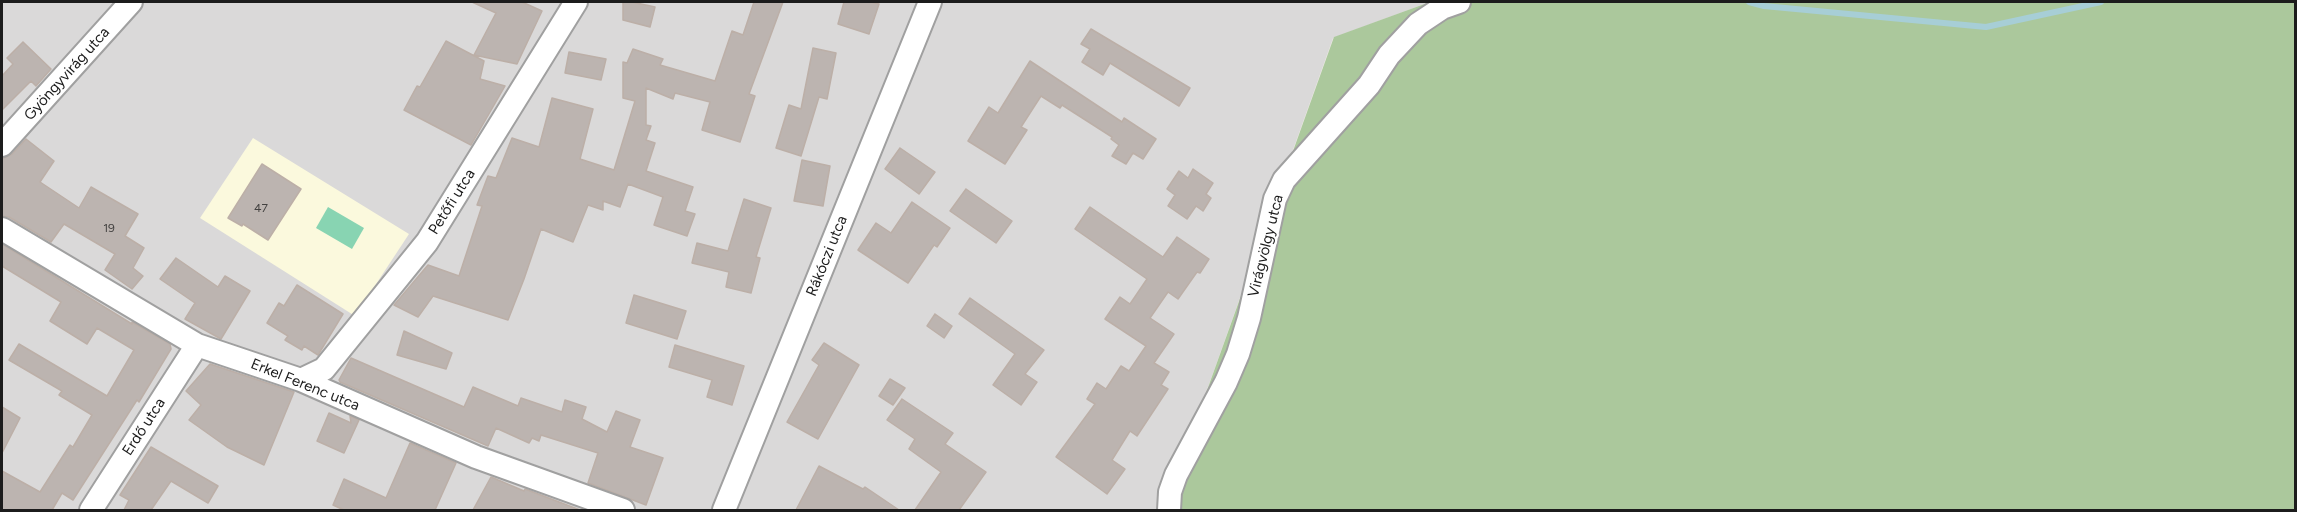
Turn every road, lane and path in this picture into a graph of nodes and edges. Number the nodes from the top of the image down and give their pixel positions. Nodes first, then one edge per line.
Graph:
1 (130, 2) edge
2 (576, 2) edge
3 (930, 2) edge
4 (1459, 2) edge
5 (2, 145) edge
6 (2, 229) edge
7 (197, 345) junction
8 (301, 380) junction
9 (92, 510) edge
10 (623, 510) edge
11 (724, 510) edge
12 (1168, 510) edge

1 - 5 street, Gyöngyvirág utca
2 - 8 street, Petőfi utca
3 - 11 street, Rákóczi utca
4 - 12 street, Virágvölgy utca
6 - 7 street, Erkel Ferenc utca
7 - 8 street, Erkel Ferenc utca
7 - 9 street, Erdő utca
8 - 10 street, Erkel Ferenc utca

